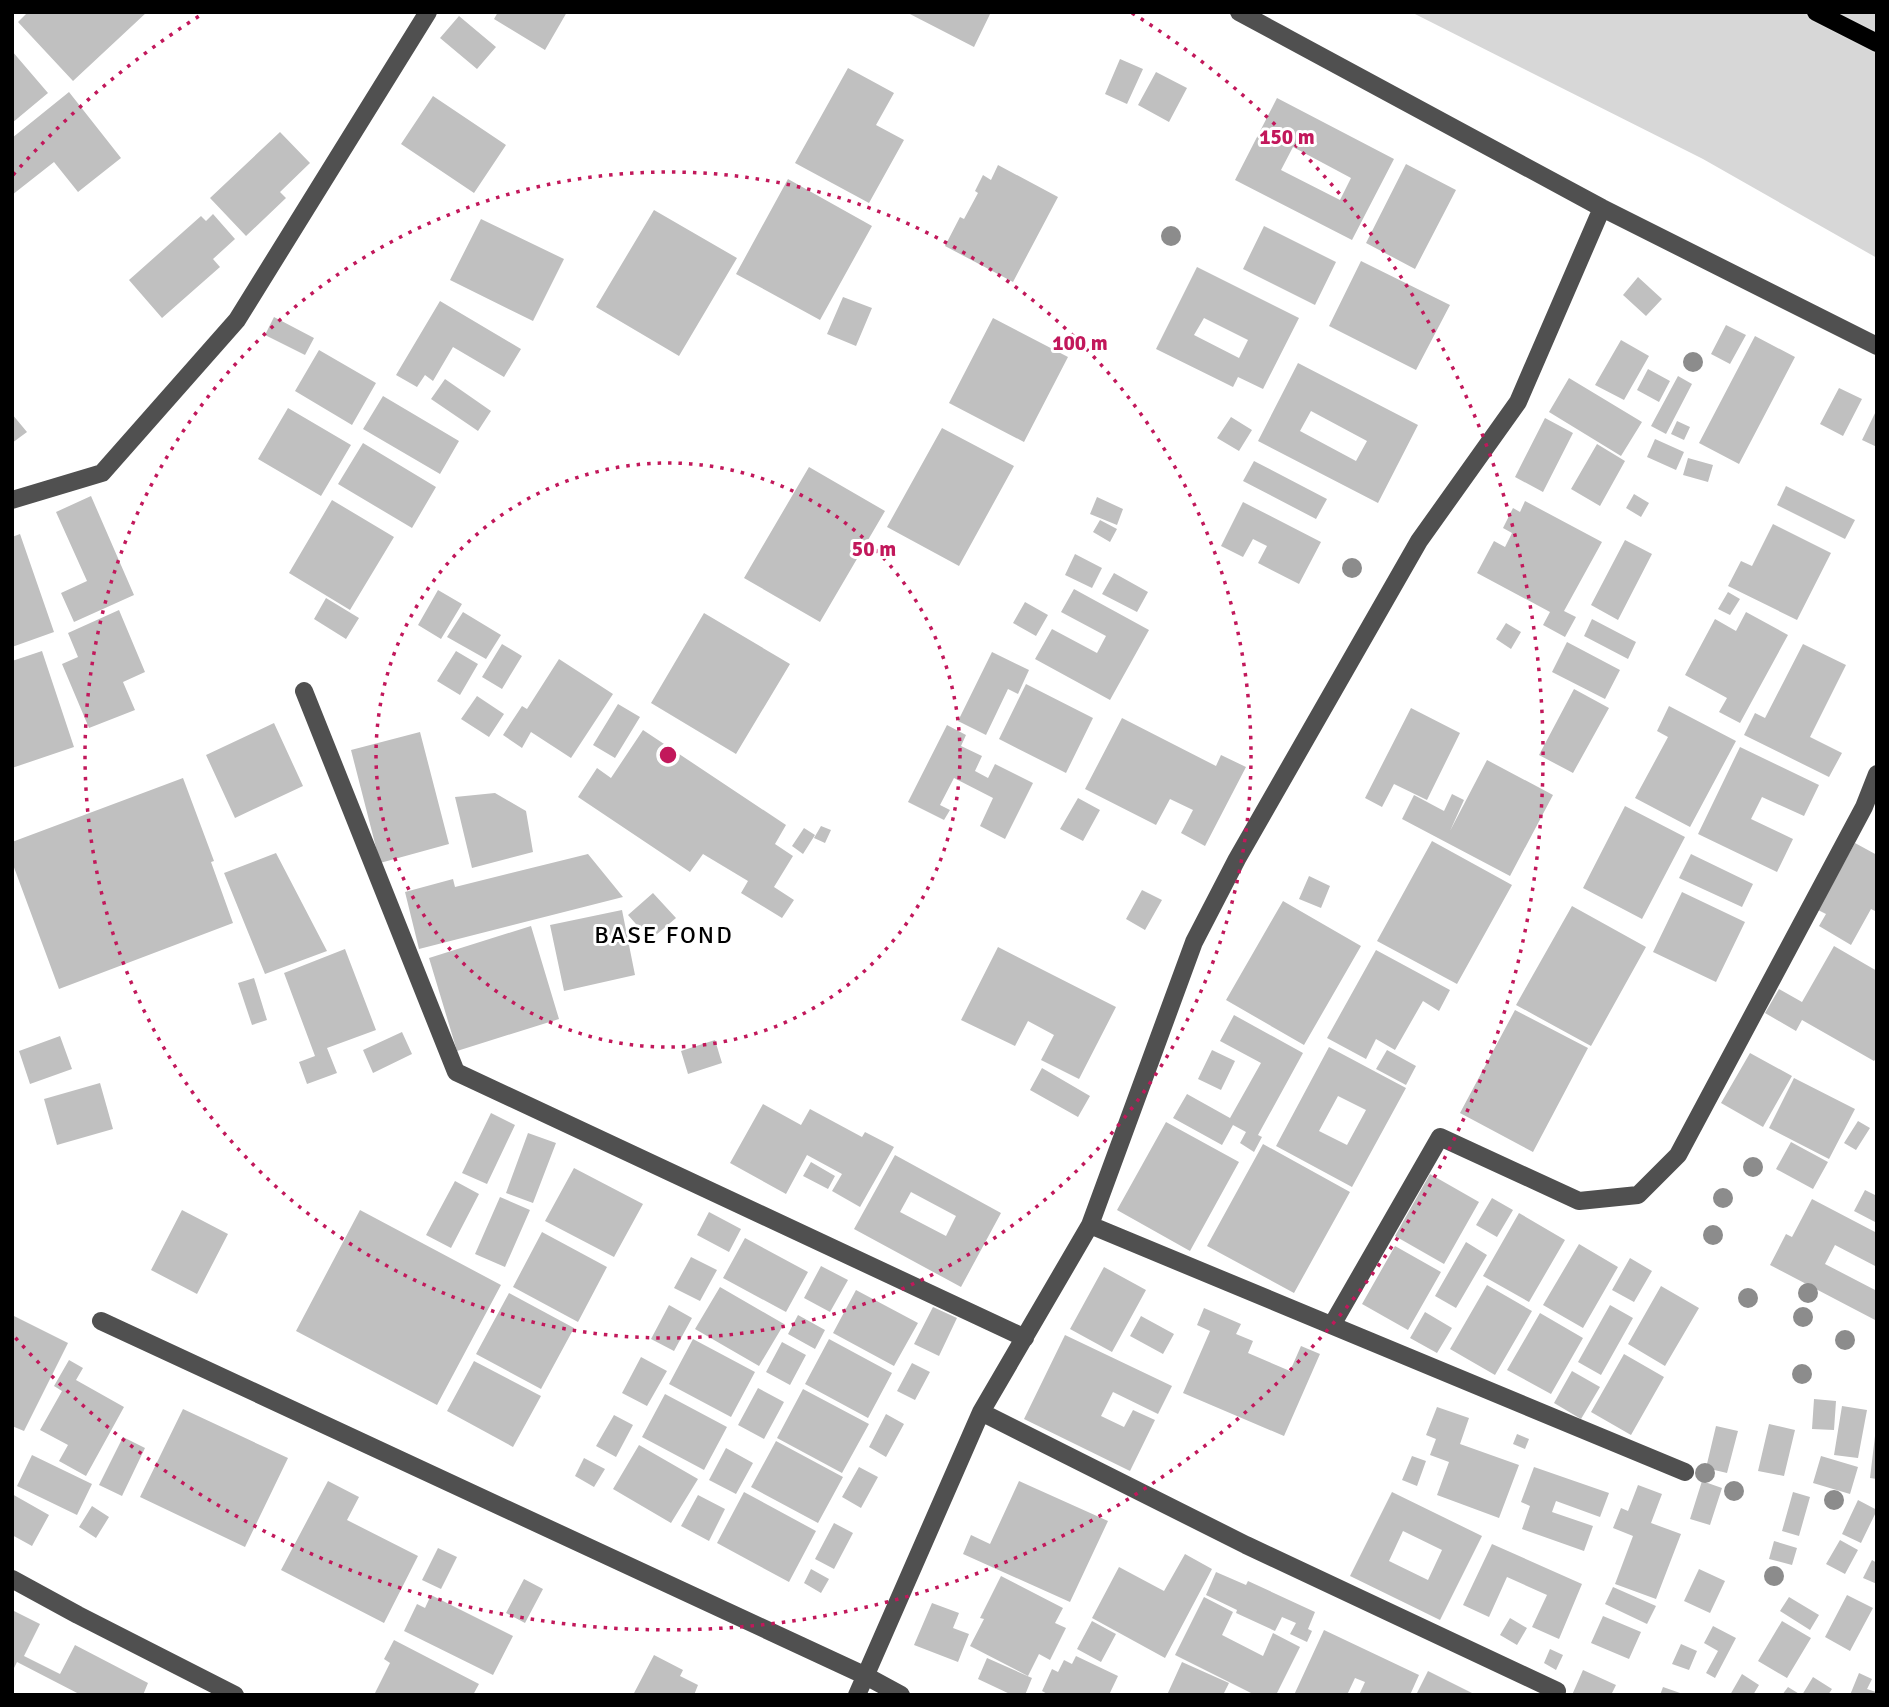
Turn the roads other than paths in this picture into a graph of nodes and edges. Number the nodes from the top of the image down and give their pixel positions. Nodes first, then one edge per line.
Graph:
1 (428, 12) edge
2 (1240, 12) edge
3 (1816, 12) edge
4 (1877, 43) edge
5 (1602, 208) junction
6 (1877, 346) edge
7 (12, 500) edge
8 (304, 691) dead end
9 (1877, 774) edge
10 (1090, 1225) junction
11 (102, 1321) dead end
12 (1332, 1325) junction
13 (1025, 1338) junction
14 (981, 1412) junction
15 (1685, 1472) dead end
16 (12, 1579) edge
17 (866, 1676) junction
18 (1557, 1691) dead end
19 (235, 1695) edge
20 (857, 1695) edge
21 (901, 1695) edge

1 - 7 street
2 - 5 street
3 - 4 main road
5 - 6 street
5 - 10 street
8 - 13 street
9 - 12 street
10 - 12 street
10 - 13 street
11 - 17 street
12 - 15 street
13 - 14 street
14 - 17 street
14 - 18 street
16 - 19 street
17 - 20 street
17 - 21 street

